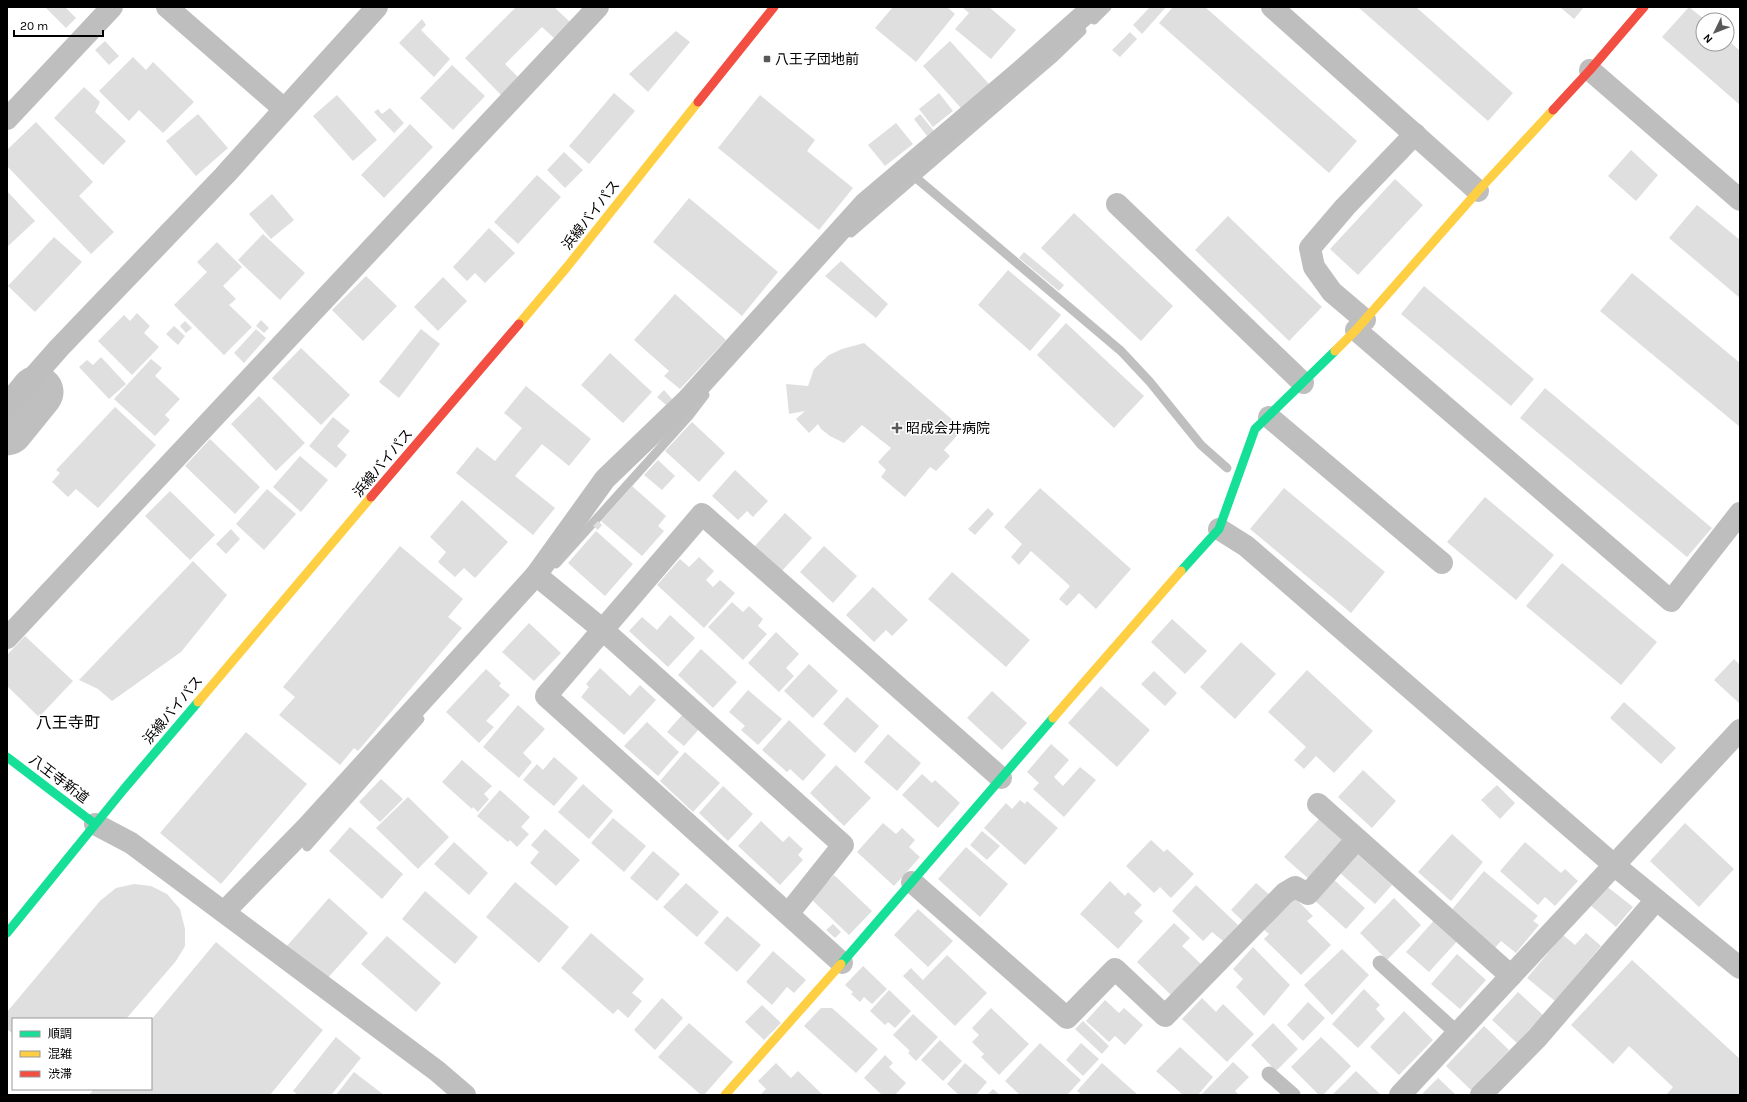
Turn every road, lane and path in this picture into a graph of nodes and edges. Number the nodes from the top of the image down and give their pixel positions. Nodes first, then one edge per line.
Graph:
1 (112, 7) edge
2 (168, 7) edge
3 (377, 7) edge
4 (598, 7) edge
5 (774, 7) edge
6 (1093, 7) edge
7 (1272, 7) edge
8 (1644, 7) edge
9 (1590, 70) junction
10 (284, 109) junction
11 (7, 119) edge
12 (1415, 134) junction
13 (1478, 191) junction
14 (1740, 200) edge
15 (1117, 204) dead end
16 (1360, 325) junction
17 (1303, 383) junction
18 (7, 407) edge
19 (1269, 417) junction
20 (1740, 513) edge
21 (1219, 529) junction
22 (1442, 563) dead end
23 (536, 575) junction
24 (603, 630) junction
25 (7, 638) edge
26 (1740, 730) edge
27 (7, 757) edge
28 (1001, 778) junction
29 (1318, 804) dead end
30 (95, 824) junction
31 (1357, 839) junction
32 (1614, 865) junction
33 (912, 882) junction
34 (1656, 900) junction
35 (224, 912) junction
36 (788, 914) junction
37 (7, 933) edge
38 (842, 963) junction
39 (1380, 963) dead end
40 (1740, 968) edge
41 (1511, 976) junction
42 (1458, 1033) junction
43 (1269, 1074) dead end
44 (465, 1095) edge
45 (725, 1095) edge
46 (1293, 1095) edge
47 (1400, 1095) edge
48 (1481, 1095) edge

1 - 11 street
2 - 10 street
3 - 10 street
4 - 25 street
5 - 30 main road, 浜線バイパス
6 - 23 street
7 - 12 street
8 - 9 main road
9 - 13 main road
9 - 14 street
10 - 18 street
12 - 13 street
12 - 16 street
13 - 16 main road
15 - 17 street
16 - 17 main road
16 - 20 street
17 - 19 main road
19 - 21 main road
19 - 22 street
21 - 28 main road
21 - 32 street
23 - 24 street
23 - 35 street
24 - 28 street
24 - 36 street
24 - 36 street
26 - 32 street
27 - 30 main road, 八王寺新道
28 - 33 main road
29 - 31 street
30 - 35 street
30 - 37 main road, 浜線バイパス
31 - 33 street
31 - 41 street
32 - 34 street
32 - 41 street
33 - 38 main road
34 - 40 street
34 - 48 street
35 - 44 street
36 - 38 street
38 - 45 main road
39 - 42 lane
41 - 42 street
42 - 47 street
43 - 46 lane

